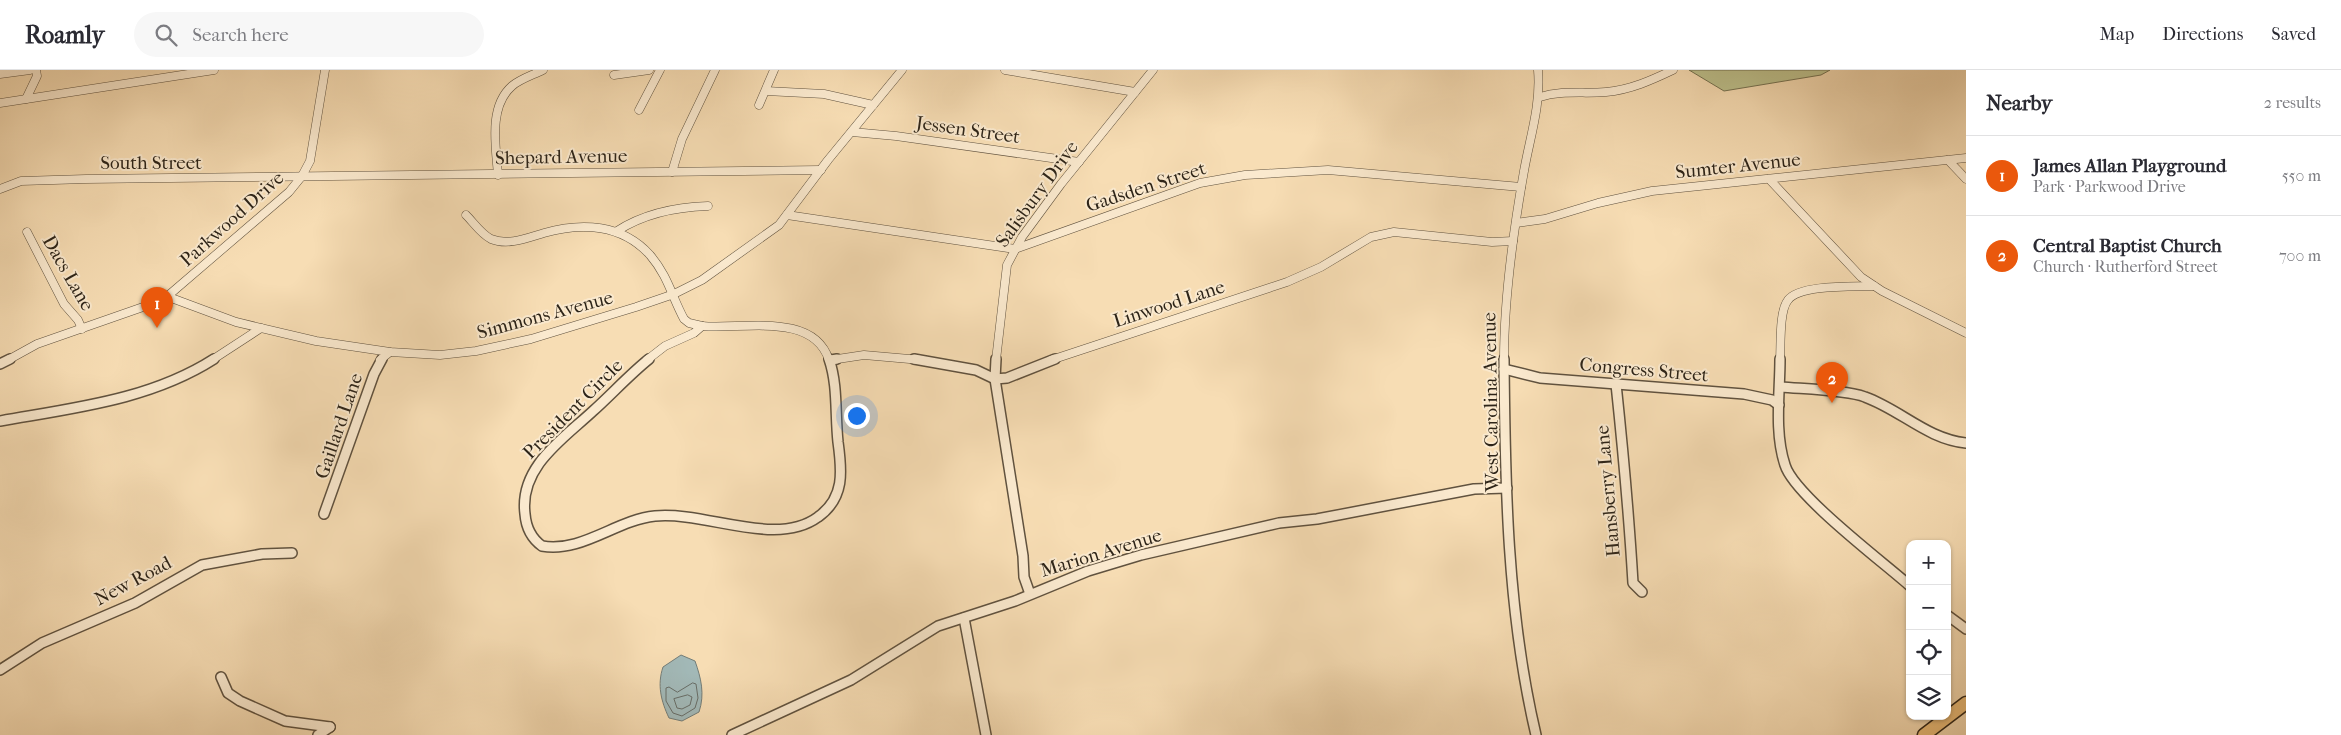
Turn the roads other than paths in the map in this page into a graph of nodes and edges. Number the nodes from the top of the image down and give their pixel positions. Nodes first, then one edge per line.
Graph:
1 (30, 70) edge
2 (36, 70) edge
3 (214, 70) edge
4 (325, 70) edge
5 (543, 70) edge
6 (649, 70) edge
7 (660, 70) edge
8 (715, 70) edge
9 (774, 70) edge
10 (902, 70) edge
11 (1005, 70) edge
12 (1048, 70) edge
13 (1153, 70) edge
14 (1538, 70) edge
15 (1673, 70) edge
16 (0, 74) edge
17 (614, 75) dead end
18 (1043, 76) junction
19 (766, 90) junction
20 (1135, 92) junction
21 (1540, 97) junction
22 (26, 99) junction
23 (0, 103) edge
24 (759, 105) dead end
25 (873, 105) junction
26 (639, 110) dead end
27 (852, 132) junction
28 (1966, 158) edge
29 (1948, 160) junction
30 (1079, 162) junction
31 (821, 170) junction
32 (672, 172) junction
33 (498, 174) junction
34 (302, 176) junction
35 (1769, 179) junction
36 (1966, 179) edge
37 (1521, 186) junction
38 (0, 189) edge
39 (708, 206) dead end
40 (466, 215) dead end
41 (787, 215) junction
42 (1516, 223) junction
43 (617, 231) junction
44 (27, 232) dead end
45 (1513, 241) junction
46 (1015, 249) junction
47 (1874, 286) junction
48 (674, 294) junction
49 (166, 296) junction
50 (702, 326) junction
51 (261, 328) junction
52 (82, 329) junction
53 (1966, 333) edge
54 (390, 352) junction
55 (831, 360) junction
56 (0, 364) edge
57 (1504, 369) junction
58 (995, 379) junction
59 (1616, 384) junction
60 (1781, 387) junction
61 (1779, 404) junction
62 (0, 421) edge
63 (1966, 443) edge
64 (1507, 488) junction
65 (324, 514) dead end
66 (292, 553) dead end
67 (1909, 585) edge
68 (1642, 592) dead end
69 (1030, 594) junction
70 (964, 618) junction
71 (1951, 618) edge
72 (1966, 629) edge
73 (0, 670) edge
74 (221, 677) dead end
75 (1966, 703) edge
76 (318, 735) edge
77 (732, 735) edge
78 (986, 735) edge
79 (1536, 735) edge
80 (1924, 735) edge

1 - 16 street
2 - 22 street
3 - 22 street
4 - 34 street, Parkwood Drive
5 - 33 street
6 - 17 street
7 - 26 street
8 - 32 street
9 - 19 street
10 - 25 street, Simmons Avenue
11 - 18 street
12 - 18 street
13 - 20 street, Salisbury Drive
14 - 21 street, West Carolina Avenue
15 - 21 street
18 - 20 street
19 - 24 street
19 - 25 street
20 - 30 street, Salisbury Drive
21 - 37 street, West Carolina Avenue
22 - 23 street
25 - 27 street, Simmons Avenue
27 - 30 street, Jessen Street
27 - 31 street, Simmons Avenue
28 - 29 street, Sumter Avenue
29 - 35 street, Sumter Avenue
29 - 36 street
30 - 46 street, Salisbury Drive
31 - 32 street, Shepard Avenue
31 - 41 street, Simmons Avenue
32 - 33 street, Shepard Avenue
33 - 34 street, Shepard Avenue
34 - 38 street, South Street
34 - 49 street, Parkwood Drive
35 - 42 street, Sumter Avenue
35 - 47 street
37 - 42 street, West Carolina Avenue
37 - 46 street, Gadsden Street
39 - 43 street
40 - 43 street, President Circle
41 - 46 street, Gadsden Street
41 - 48 street, Simmons Avenue
42 - 45 street, West Carolina Avenue
43 - 48 street, President Circle
44 - 52 street, Dacs Lane
45 - 57 street, West Carolina Avenue
45 - 58 street, Linwood Lane
46 - 58 street, Salisbury Drive
47 - 53 street
47 - 60 street
48 - 50 street, President Circle
48 - 54 street, Simmons Avenue
49 - 51 street, Simmons Avenue
49 - 52 street, Parkwood Drive
50 - 55 street, President Circle
50 - 55 street, President Circle
51 - 54 street, Simmons Avenue
51 - 62 street
52 - 56 street, Parkwood Drive
54 - 65 street, Gaillard Lane
55 - 58 street
57 - 59 street, Congress Street
57 - 64 street, West Carolina Avenue
58 - 69 street, Salisbury Drive
59 - 61 street, Congress Street
59 - 68 street, Hansberry Lane
60 - 61 street
60 - 63 street
61 - 67 street
64 - 69 street, Marion Avenue
64 - 79 street, West Carolina Avenue
66 - 73 street, New Road
69 - 70 street, Marion Avenue
70 - 77 street, Marion Avenue
70 - 78 street
71 - 72 street
74 - 76 street
75 - 80 main road

